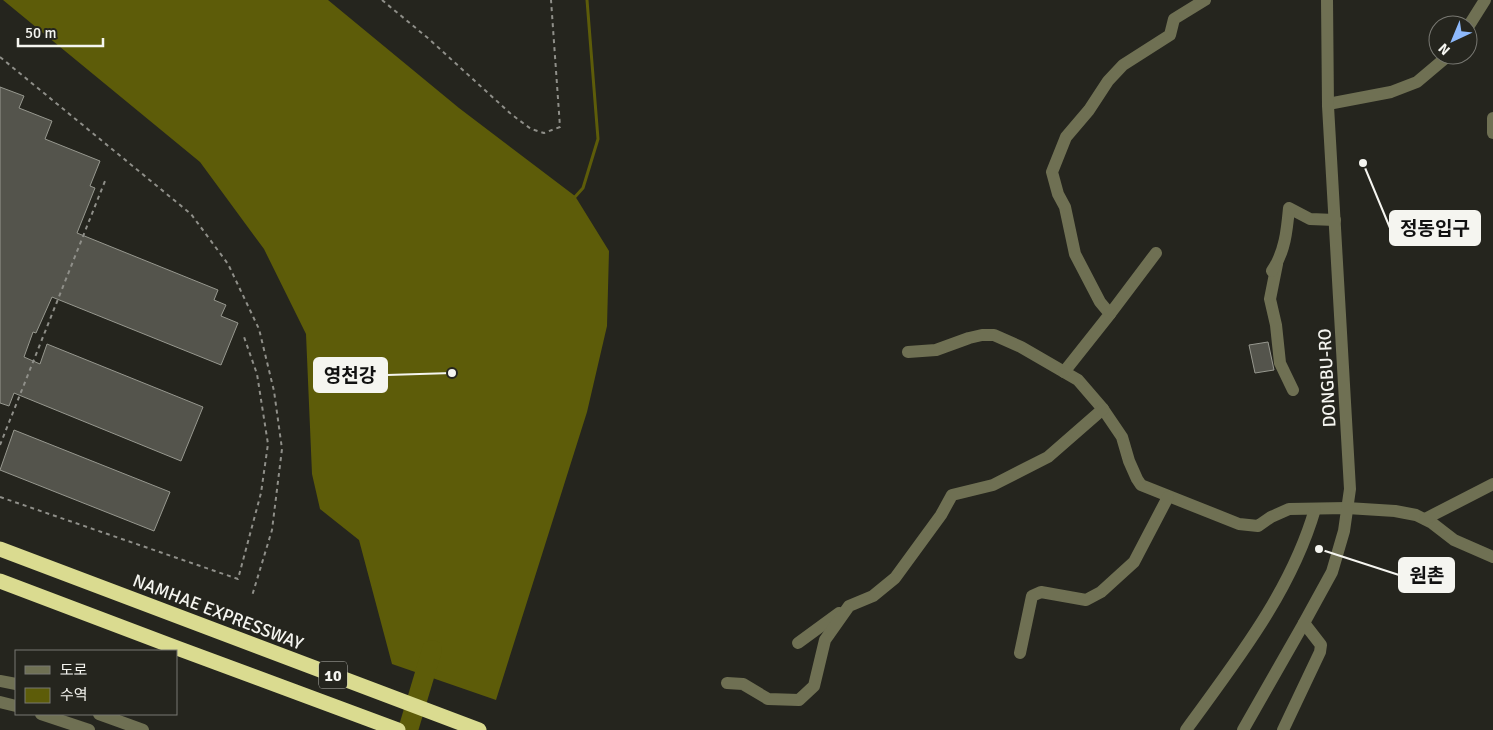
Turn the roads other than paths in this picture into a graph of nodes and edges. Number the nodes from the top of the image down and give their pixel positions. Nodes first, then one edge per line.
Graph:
1 (1205, 0) edge
2 (1327, 0) edge
3 (1485, 0) edge
4 (1493, 7) edge
5 (1476, 15) edge
6 (1437, 65) edge
7 (1328, 104) junction
8 (1493, 118) edge
9 (1493, 133) edge
10 (1335, 220) junction
11 (1156, 253) dead end
12 (1277, 264) junction
13 (1265, 282) dead end
14 (1110, 314) junction
15 (908, 352) dead end
16 (1064, 372) junction
17 (1293, 390) dead end
18 (1103, 409) junction
19 (1493, 484) edge
20 (1168, 497) junction
21 (1347, 508) junction
22 (1315, 509) junction
23 (1425, 519) junction
24 (0, 549) edge
25 (1493, 557) edge
26 (0, 581) edge
27 (849, 606) junction
28 (1304, 623) junction
29 (798, 643) dead end
30 (1020, 653) dead end
31 (0, 682) edge
32 (726, 683) dead end
33 (15, 684) edge
34 (0, 702) edge
35 (15, 706) edge
36 (44, 715) edge
37 (102, 715) edge
38 (89, 730) edge
39 (143, 730) edge
40 (398, 730) edge
41 (479, 730) edge
42 (1186, 730) edge
43 (1243, 730) edge
44 (1283, 730) edge

1 - 14 street
2 - 7 street, DONGBU-RO
3 - 4 street
3 - 5 street
6 - 7 street
7 - 10 street, DONGBU-RO
8 - 9 street
10 - 12 street
10 - 21 street, DONGBU-RO
11 - 14 street
12 - 13 street
12 - 17 street
14 - 16 street
15 - 16 street
16 - 18 street
18 - 20 street
18 - 27 street
19 - 23 street
20 - 22 street
20 - 30 street
21 - 22 street
21 - 23 street
21 - 28 street, DONGBU-RO
22 - 42 street
23 - 25 street
24 - 41 highway, NAMHAE EXPRESSWAY / 10
26 - 40 highway, 10
27 - 29 street
27 - 32 street
28 - 43 street, DONGBU-RO
28 - 44 street
31 - 33 street
34 - 35 street
36 - 38 street
37 - 39 street

